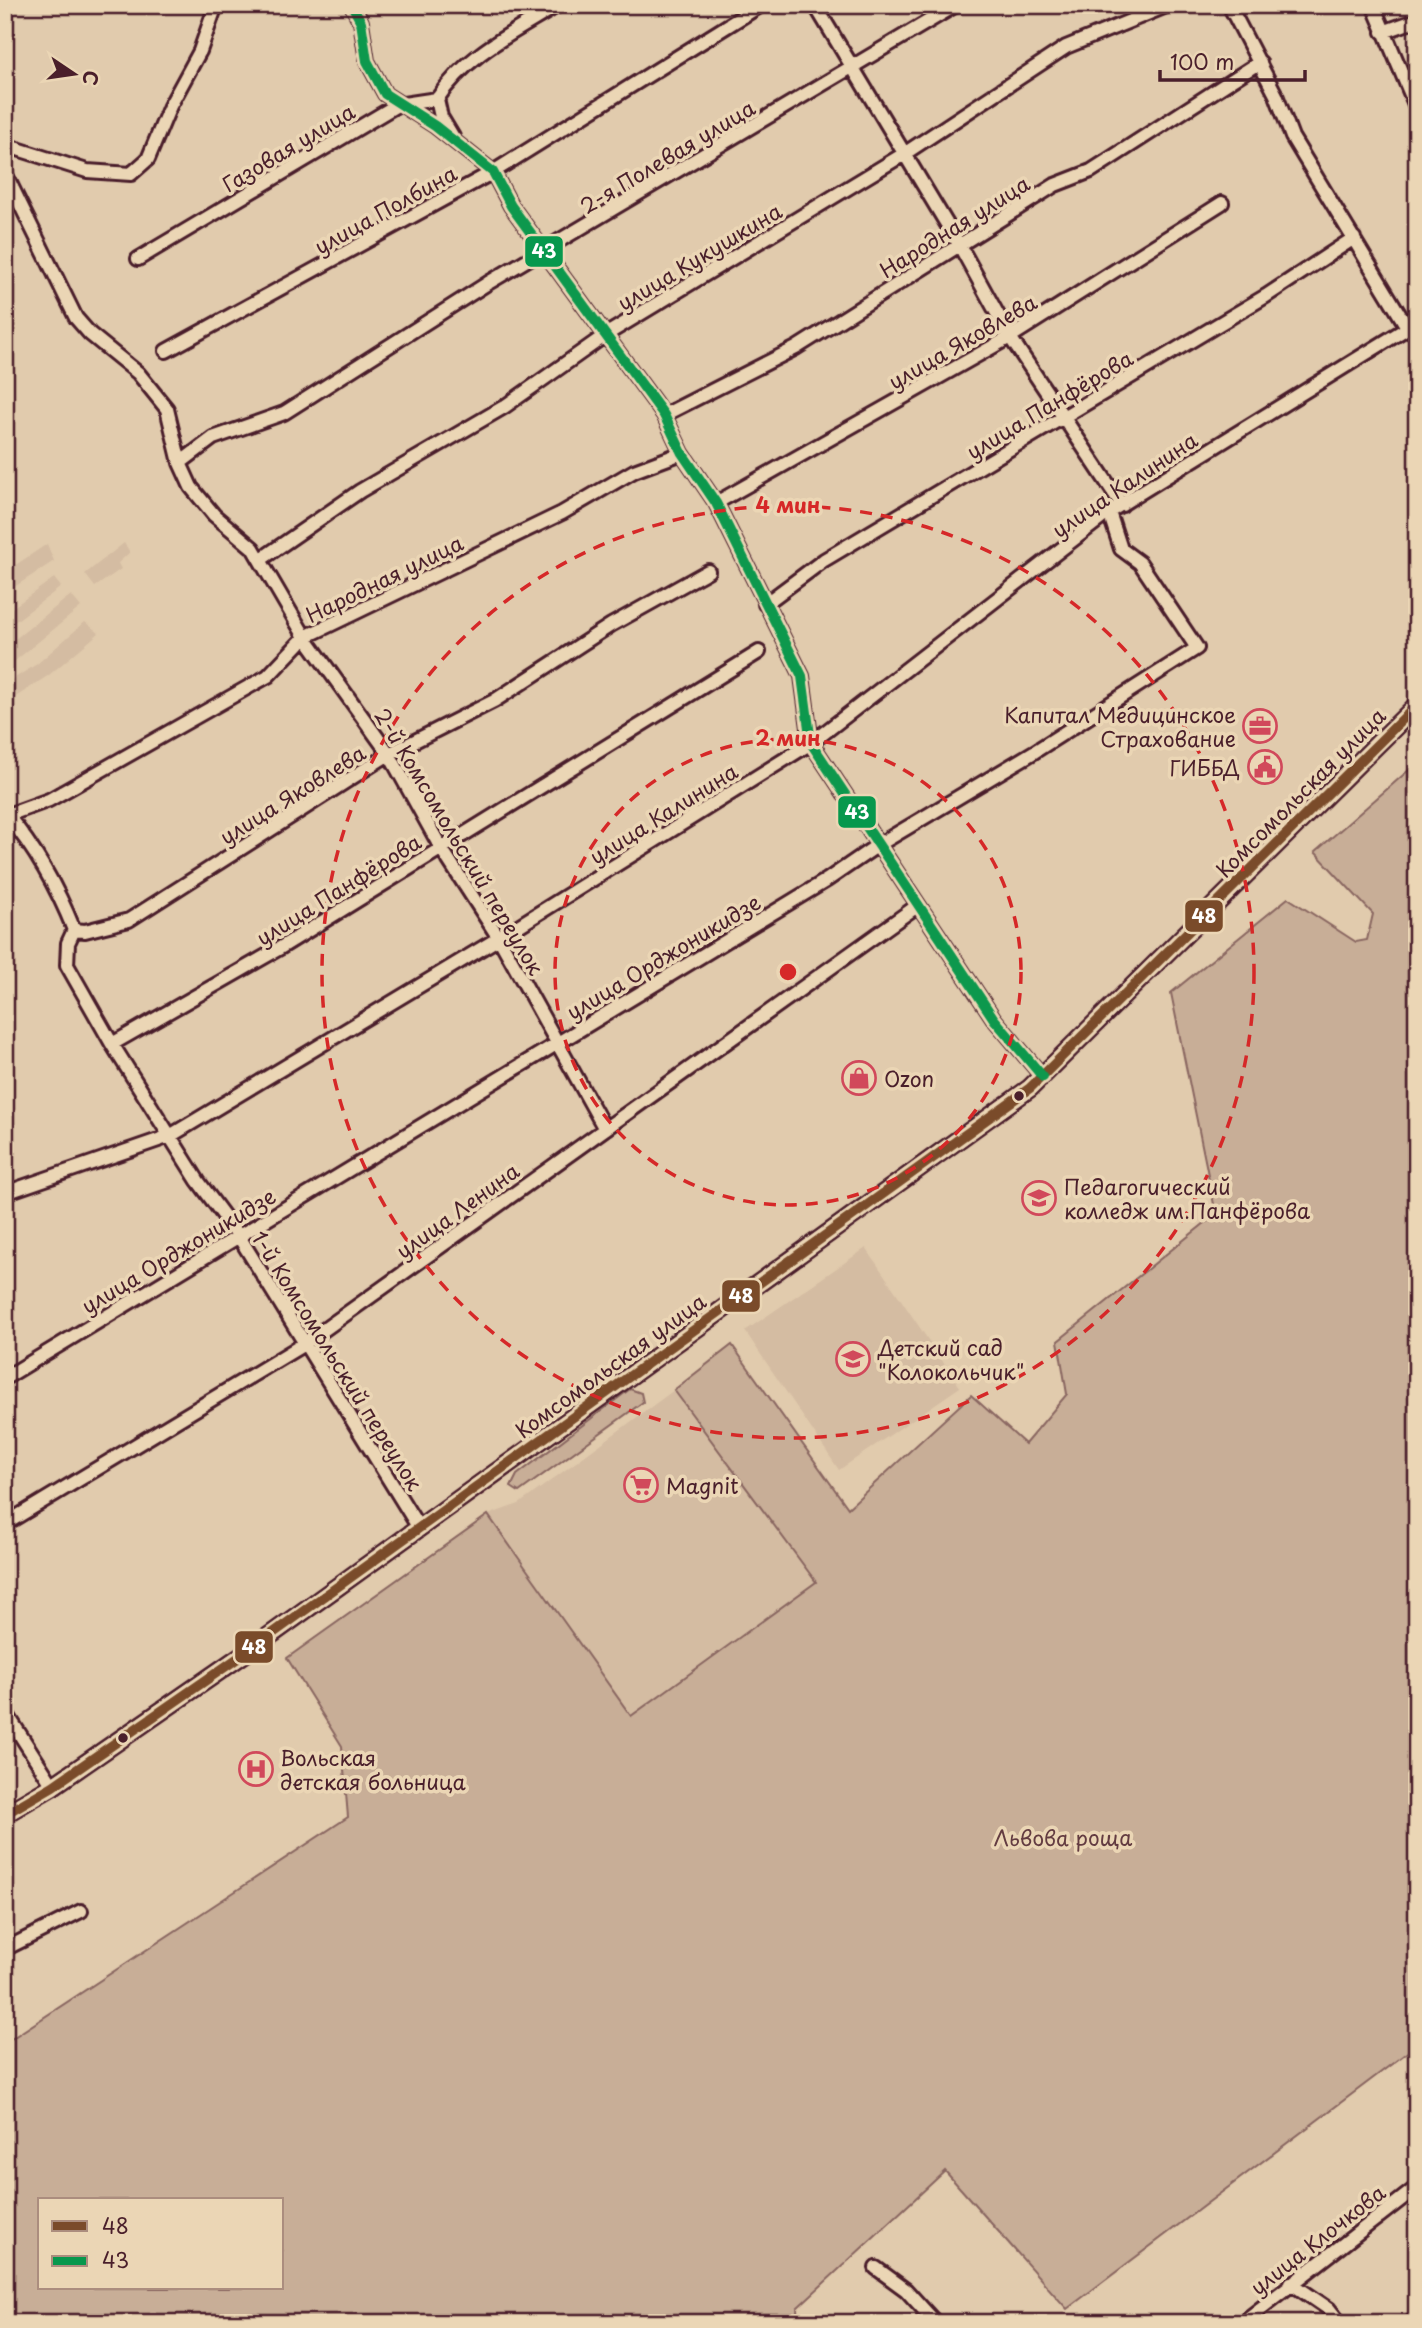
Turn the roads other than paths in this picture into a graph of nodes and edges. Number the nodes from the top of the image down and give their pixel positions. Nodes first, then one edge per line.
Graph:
1 (216, 5) edge
2 (352, 5) edge
3 (558, 5) edge
4 (761, 5) edge
5 (815, 5) edge
6 (956, 5) edge
7 (1169, 5) edge
8 (1229, 5) edge
9 (1373, 5) edge
10 (1417, 20) edge
11 (1383, 32) junction
12 (1260, 62) junction
13 (853, 68) junction
14 (438, 99) junction
15 (397, 105) junction
16 (1417, 109) edge
17 (456, 142) junction
18 (5, 145) edge
19 (904, 154) junction
20 (493, 172) junction
21 (5, 173) edge
22 (1222, 203) dead end
23 (1354, 238) junction
24 (960, 246) junction
25 (546, 251) junction
26 (138, 258) dead end
27 (1412, 324) edge
28 (607, 334) junction
29 (1010, 337) junction
30 (166, 351) dead end
31 (664, 415) junction
32 (1066, 417) junction
33 (682, 453) junction
34 (180, 463) junction
35 (716, 503) junction
36 (1122, 505) junction
37 (1109, 512) junction
38 (260, 560) junction
39 (708, 571) dead end
40 (765, 604) junction
41 (305, 637) junction
42 (759, 652) dead end
43 (1417, 705) edge
44 (811, 743) junction
45 (389, 754) junction
46 (6, 816) edge
47 (878, 845) junction
48 (441, 848) junction
49 (917, 906) junction
50 (74, 930) junction
51 (499, 938) junction
52 (558, 1041) junction
53 (113, 1044) junction
54 (1043, 1077) junction
55 (605, 1129) junction
56 (170, 1136) junction
57 (5, 1193) edge
58 (239, 1235) junction
59 (304, 1344) junction
60 (5, 1378) edge
61 (5, 1524) edge
62 (419, 1528) junction
63 (5, 1711) edge
64 (53, 1786) junction
65 (5, 1814) edge
66 (81, 1911) dead end
67 (5, 1949) edge
68 (1417, 2187) edge
69 (876, 2268) dead end
70 (1291, 2283) junction
71 (1417, 2317) edge
72 (936, 2323) edge
73 (1242, 2323) edge
74 (1340, 2323) edge
75 (1410, 2323) edge

1 - 18 street
2 - 15 street
3 - 14 street
4 - 20 street, улица Полбина
5 - 13 street
6 - 13 street, 2-я Полевая улица
7 - 19 street, улица Кукушкина
8 - 12 street
9 - 11 street
10 - 11 street
11 - 16 street
12 - 23 street
12 - 24 street, Народная улица
13 - 19 street
13 - 25 street, 2-я Полевая улица
14 - 15 street, Газовая улица
14 - 17 street
15 - 17 street
15 - 26 street, Газовая улица
17 - 20 street
19 - 24 street
19 - 28 street, улица Кукушкина
20 - 25 street
20 - 30 street, улица Полбина
21 - 34 street, 2-й Комсомольский переулок
22 - 29 street, улица Яковлева
23 - 27 street
23 - 32 street, улица Панфёрова
24 - 29 street
24 - 31 street, Народная улица
25 - 28 street
25 - 34 street, 2-я Полевая улица
27 - 36 street, улица Калинина
28 - 31 street
28 - 38 street, улица Кукушкина
29 - 32 street
29 - 35 street, улица Яковлева
31 - 33 street
32 - 36 street
32 - 40 street, улица Панфёрова
33 - 35 street
33 - 41 street, Народная улица
34 - 38 street, 2-й Комсомольский переулок
35 - 40 street
36 - 37 street, улица Калинина
37 - 44 street, улица Калинина
37 - 47 street, улица Орджоникидзе
38 - 41 street, 2-й Комсомольский переулок
39 - 45 street, улица Яковлева
40 - 44 street
41 - 45 street, 2-й Комсомольский переулок
41 - 46 street, Народная улица
42 - 48 street, улица Панфёрова
43 - 54 main road, Комсомольская улица
44 - 47 street
44 - 51 street, улица Калинина
45 - 48 street, 2-й Комсомольский переулок
45 - 50 street, улица Яковлева
46 - 50 street
47 - 49 street
47 - 52 street, улица Орджоникидзе
48 - 51 street, 2-й Комсомольский переулок
48 - 53 street, улица Панфёрова
49 - 54 street
49 - 55 street, улица Ленина
50 - 53 street, 1-й Комсомольский переулок
51 - 52 street, 2-й Комсомольский переулок
51 - 56 street, улица Калинина
52 - 55 street, 2-й Комсомольский переулок
52 - 58 street, улица Орджоникидзе
53 - 56 street, 1-й Комсомольский переулок
54 - 62 main road, Комсомольская улица
55 - 59 street, улица Ленина
56 - 57 street, улица Калинина
56 - 58 street, 1-й Комсомольский переулок
58 - 59 street, 1-й Комсомольский переулок
58 - 60 street, улица Орджоникидзе
59 - 61 street, улица Ленина
59 - 62 street, 1-й Комсомольский переулок
62 - 64 main road, Комсомольская улица
63 - 64 street
64 - 65 main road, Комсомольская улица
66 - 67 street
68 - 70 street, улица Клочкова
69 - 72 street
70 - 73 street, улица Клочкова
70 - 74 street
71 - 75 street

